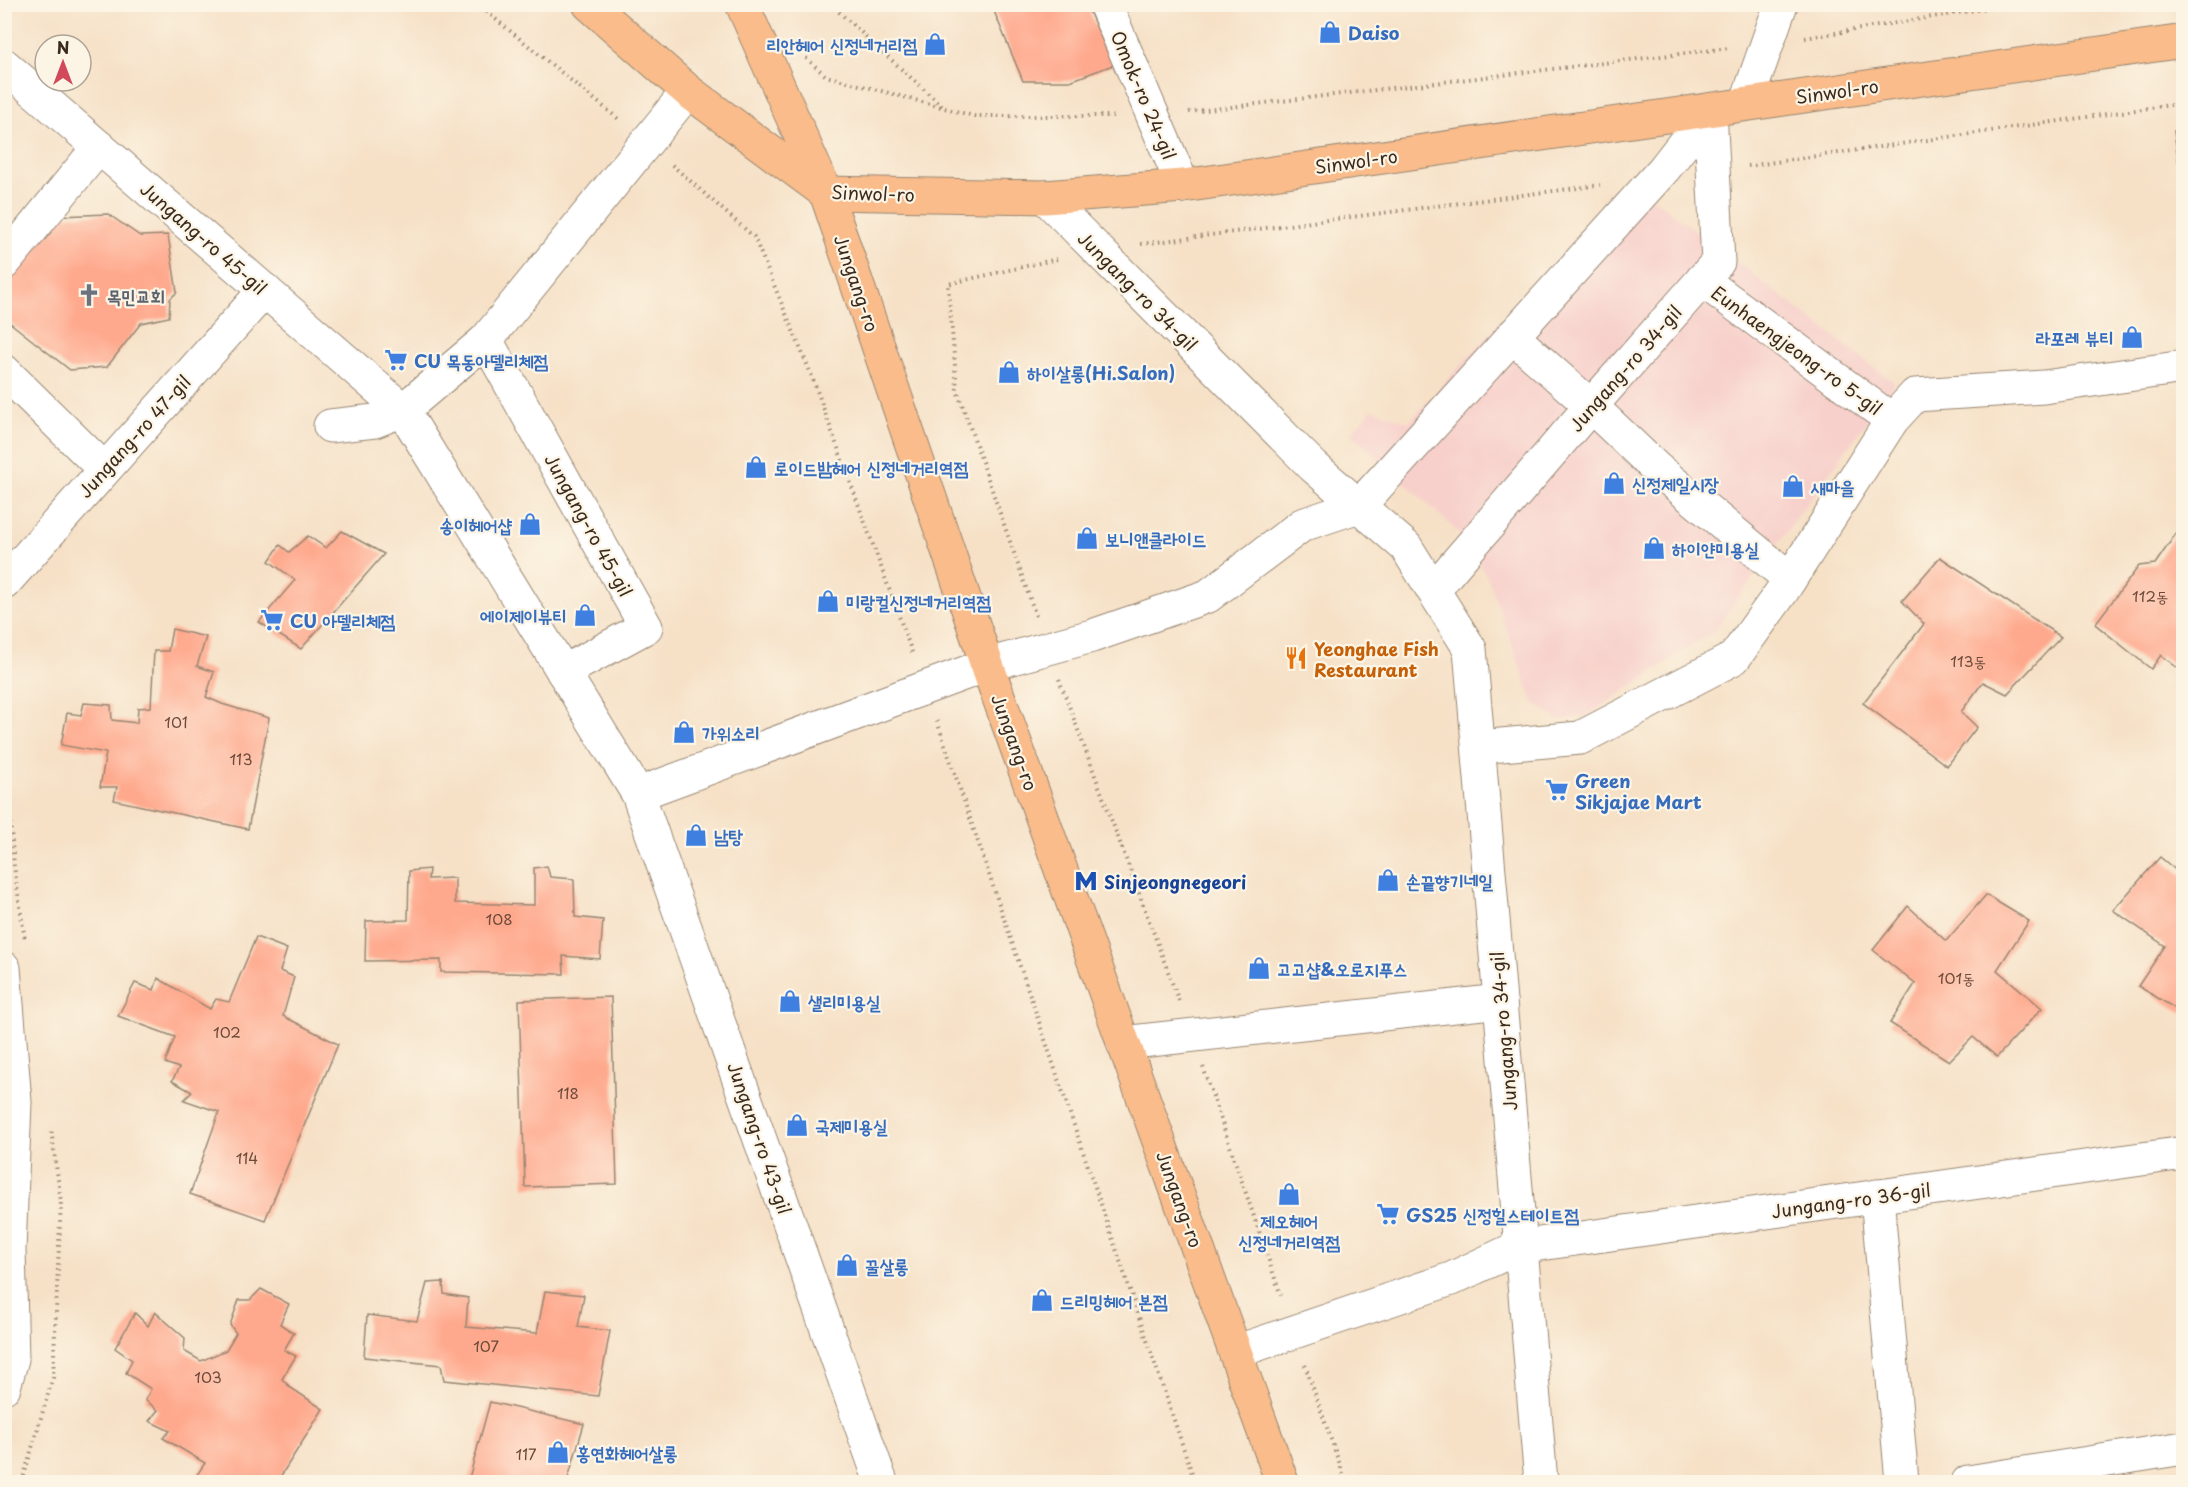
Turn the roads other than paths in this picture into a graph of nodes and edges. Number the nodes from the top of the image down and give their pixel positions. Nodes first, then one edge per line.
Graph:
1 (589, 4) edge
2 (742, 4) edge
3 (1105, 4) edge
4 (1781, 4) edge
5 (2184, 41) edge
6 (4, 65) edge
7 (688, 91) junction
8 (1746, 104) junction
9 (1710, 110) junction
10 (99, 147) junction
11 (1182, 186) junction
12 (826, 193) junction
13 (1045, 197) junction
14 (4, 262) edge
15 (1702, 280) junction
16 (265, 290) junction
17 (1512, 336) junction
18 (486, 340) junction
19 (2184, 367) edge
20 (4, 371) edge
21 (1591, 406) junction
22 (403, 410) junction
23 (1892, 420) junction
24 (330, 426) dead end
25 (104, 469) junction
26 (1359, 506) junction
27 (1790, 579) junction
28 (4, 583) edge
29 (1433, 590) junction
30 (987, 665) junction
31 (563, 672) junction
32 (1479, 747) junction
33 (638, 794) junction
34 (4, 968) edge
35 (1500, 1000) junction
36 (1123, 1043) junction
37 (2184, 1153) edge
38 (1877, 1196) junction
39 (1520, 1247) junction
40 (7, 1259) edge
41 (1234, 1352) junction
42 (4, 1388) edge
43 (2184, 1448) edge
44 (880, 1482) edge
45 (1282, 1482) edge
46 (1541, 1482) edge
47 (1902, 1482) edge
48 (1968, 1482) edge

1 - 7 main road, Sinwol-ro
2 - 12 main road, Jungang-ro
3 - 11 street, Omok-ro 24-gil
4 - 8 street
5 - 8 main road, Sinwol-ro
6 - 10 street, Jungang-ro 45-gil
7 - 12 main road, Sinwol-ro
7 - 18 street
8 - 9 main road, Sinwol-ro
9 - 11 main road, Sinwol-ro
9 - 15 street, Jungang-ro 34-gil
9 - 17 street
10 - 14 street
10 - 16 street, Jungang-ro 45-gil
11 - 13 main road, Sinwol-ro
12 - 13 main road, Sinwol-ro
12 - 30 main road, Jungang-ro
13 - 26 street, Jungang-ro 34-gil
15 - 21 street, Jungang-ro 34-gil
15 - 23 street, Eunhaengjeong-ro 5-gil
16 - 22 street, Jungang-ro 45-gil
16 - 25 street, Jungang-ro 47-gil
17 - 21 street
17 - 26 street
18 - 22 street
18 - 31 street, Jungang-ro 45-gil
19 - 23 street, Eunhaengjeong-ro 5-gil
20 - 25 street
21 - 27 street
21 - 29 street, Jungang-ro 34-gil
22 - 24 street
22 - 31 street, Jungang-ro 45-gil
23 - 27 street, Eunhaengjeong-ro 5-gil
25 - 28 street, Jungang-ro 47-gil
26 - 29 street, Jungang-ro 34-gil
26 - 30 street
27 - 32 street, Eunhaengjeong-ro 5-gil
29 - 32 street, Jungang-ro 34-gil
30 - 33 street
30 - 36 main road, Jungang-ro
31 - 33 street, Jungang-ro 45-gil
32 - 35 street, Jungang-ro 34-gil
33 - 44 street, Jungang-ro 43-gil
34 - 40 street
35 - 36 street
35 - 39 street, Jungang-ro 34-gil
36 - 41 main road, Jungang-ro
37 - 38 street, Jungang-ro 36-gil
38 - 39 street, Jungang-ro 36-gil
38 - 47 street
39 - 41 street, Jungang-ro 36-gil
39 - 46 street, Jungang-ro 34-gil
40 - 42 street
41 - 45 main road, Jungang-ro
43 - 48 street

